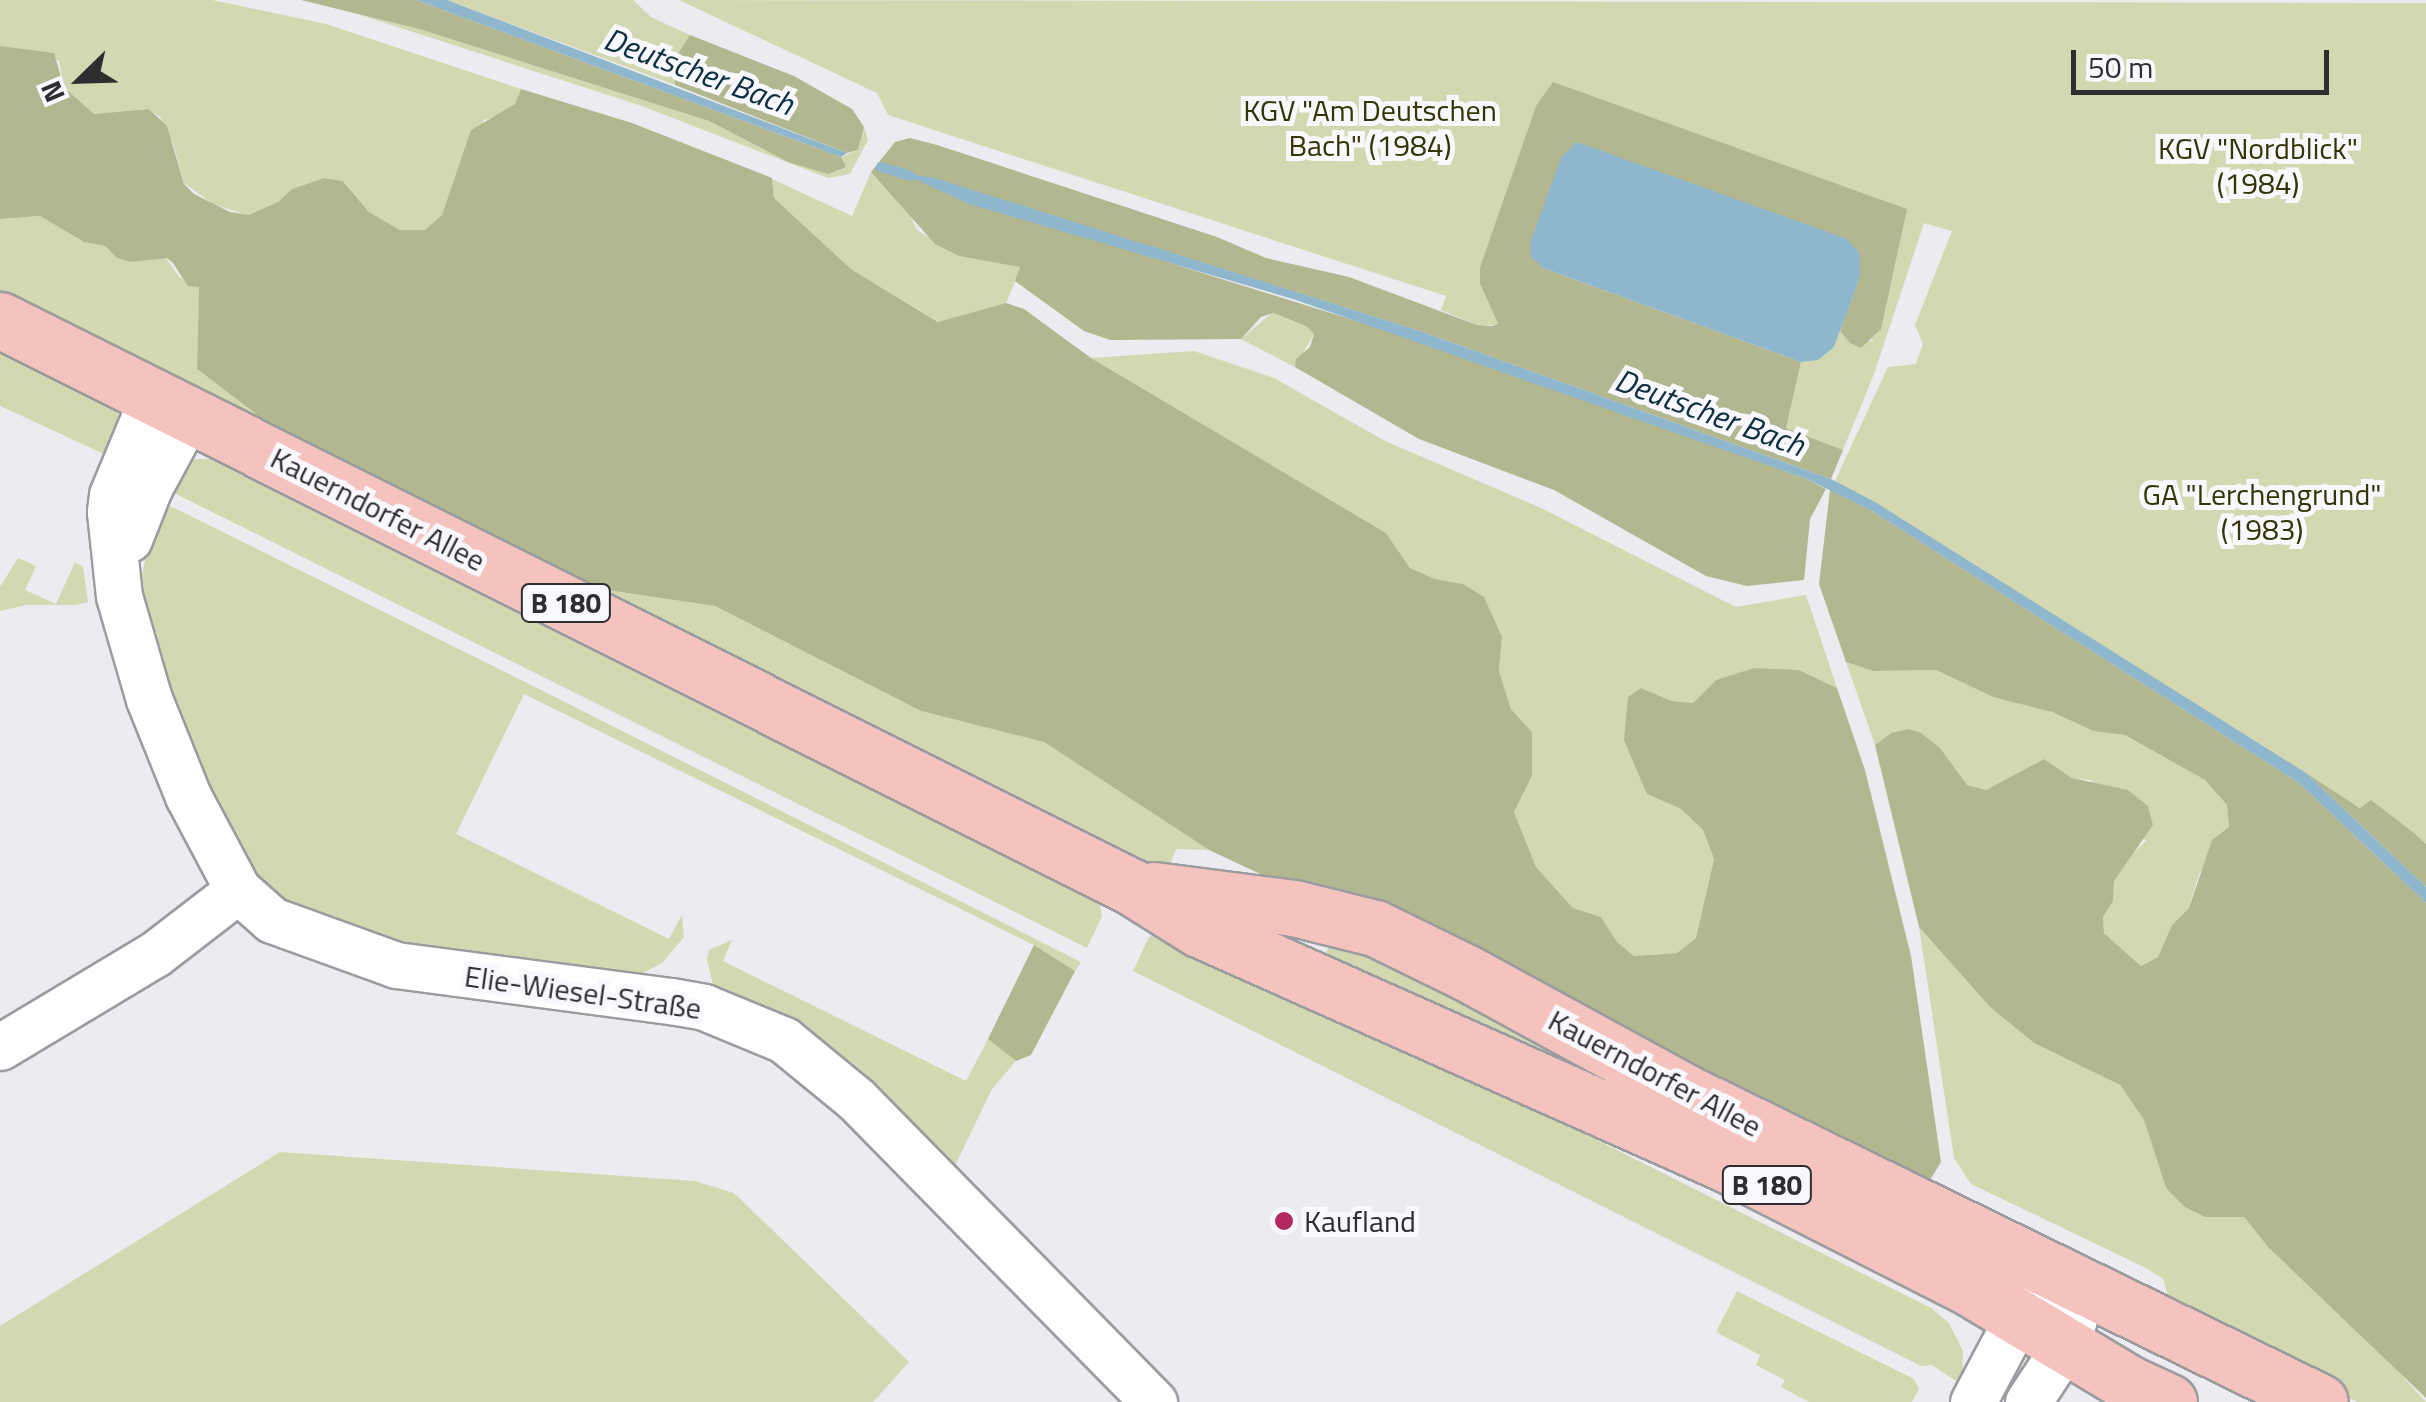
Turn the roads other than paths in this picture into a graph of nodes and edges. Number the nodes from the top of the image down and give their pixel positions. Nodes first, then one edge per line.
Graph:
1 (0, 320) edge
2 (171, 405) junction
3 (1132, 887) junction
4 (238, 890) junction
5 (0, 1047) edge
6 (2070, 1282) junction
7 (2018, 1318) junction
8 (2064, 1346) junction
9 (1154, 1402) edge
10 (1974, 1402) edge
11 (2028, 1402) edge
12 (2168, 1402) edge
13 (2320, 1402) edge

1 - 2 main road, Kauerndorfer Allee / B 180
2 - 3 main road, Kauerndorfer Allee / B 180
2 - 4 street, Elie-Wiesel-Straße
3 - 6 main road, Kauerndorfer Allee / B 180
3 - 7 main road, Kauerndorfer Allee / B 180
4 - 5 street
4 - 9 street, Elie-Wiesel-Straße
6 - 7 street
6 - 8 street
6 - 13 main road, Kauerndorfer Allee / B 180
7 - 8 main road, Kauerndorfer Allee / B 180
7 - 10 street
8 - 11 street
8 - 12 main road, Kauerndorfer Allee / B 180

